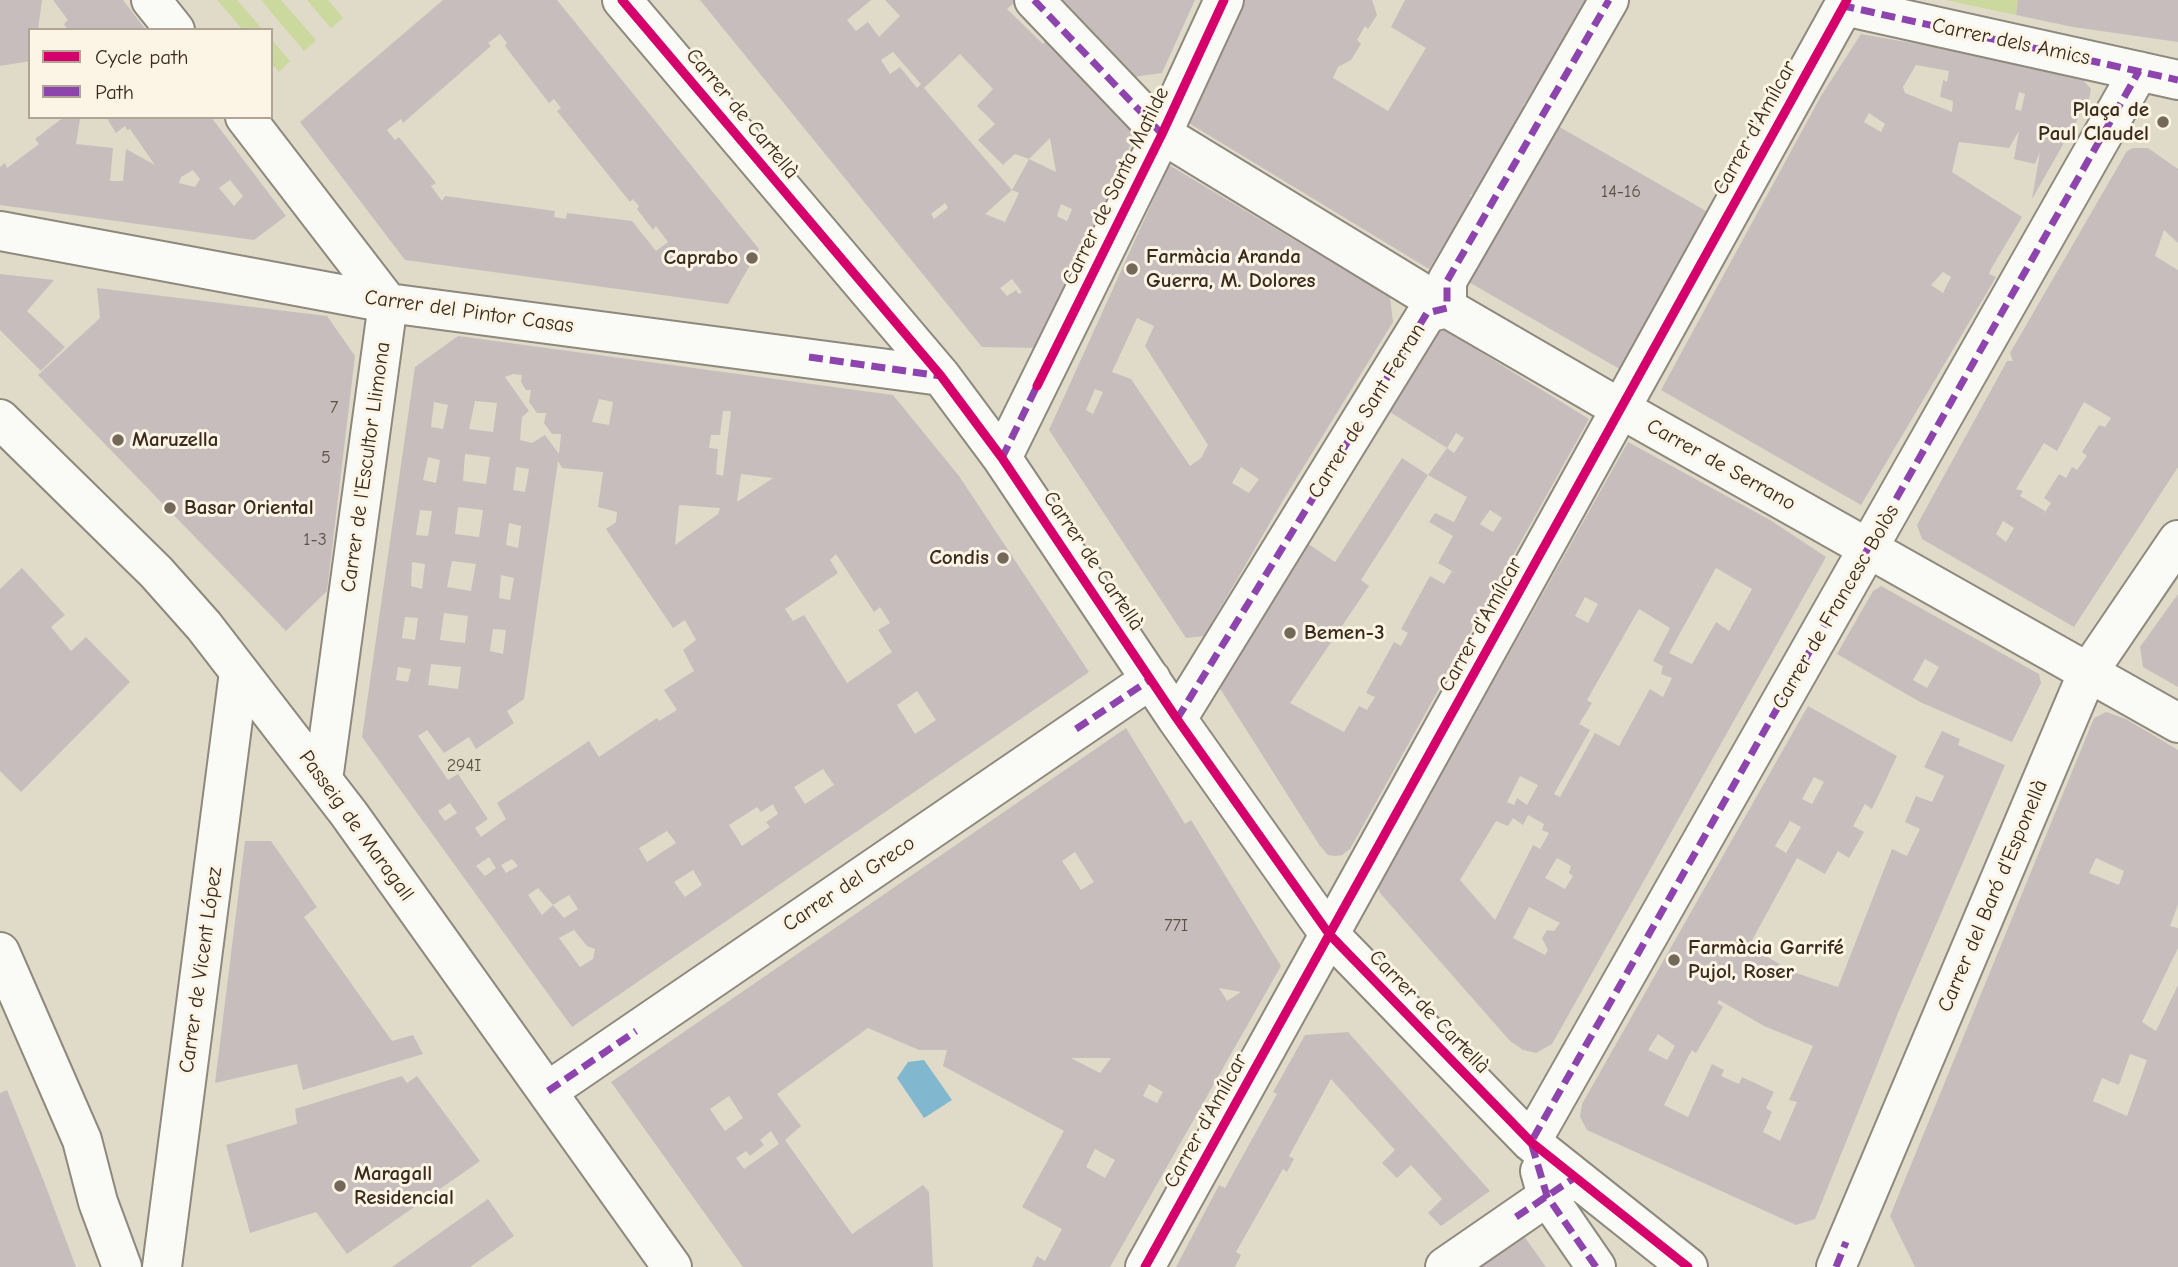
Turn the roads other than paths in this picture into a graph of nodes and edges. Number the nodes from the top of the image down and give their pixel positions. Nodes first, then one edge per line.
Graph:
1 (151, 0) edge
2 (622, 0) edge
3 (1034, 0) edge
4 (1224, 0) edge
5 (1609, 0) edge
6 (1845, 3) edge
7 (173, 28) edge
8 (2139, 71) junction
9 (2178, 80) edge
10 (246, 119) edge
11 (1162, 134) junction
12 (0, 231) edge
13 (388, 303) junction
14 (1447, 308) junction
15 (941, 376) junction
16 (1621, 409) junction
17 (0, 419) edge
18 (1002, 458) junction
19 (2178, 540) edge
20 (1871, 549) junction
21 (239, 672) junction
22 (2087, 674) junction
23 (1151, 679) junction
24 (1177, 719) junction
25 (2178, 723) edge
26 (323, 780) junction
27 (1329, 934) junction
28 (0, 951) edge
29 (548, 1091) junction
30 (1531, 1142) junction
31 (1560, 1187) junction
32 (1678, 1263) edge
33 (121, 1267) edge
34 (162, 1267) edge
35 (672, 1267) edge
36 (1145, 1267) edge
37 (1445, 1267) edge
38 (1596, 1267) edge
39 (1836, 1267) edge

1 - 7 street
2 - 15 street, Carrer de Cartellà
3 - 11 street, Carrer de Serrano
4 - 11 street, Carrer de Santa Matilde
5 - 14 street, Carrer de Sant Ferran
6 - 8 street, Carrer dels Amics
6 - 16 street, Carrer d'Amílcar
8 - 9 street, Carrer dels Amics
8 - 20 street, Carrer de Francesc Bolòs
10 - 13 street
11 - 14 street, Carrer de Serrano
11 - 18 street, Carrer de Santa Matilde
12 - 13 street, Carrer del Pintor Casas
13 - 15 street, Carrer del Pintor Casas
13 - 26 street, Carrer de l'Escultor Llimona
14 - 16 street, Carrer de Serrano
14 - 24 street, Carrer de Sant Ferran
15 - 18 street, Carrer de Cartellà
16 - 20 street, Carrer de Serrano
16 - 27 street, Carrer d'Amílcar
17 - 21 street, Passeig de Maragall
18 - 23 street, Carrer de Cartellà
19 - 22 street, Carrer del Baró d'Esponellà
20 - 22 street, Carrer de Serrano
20 - 30 street, Carrer de Francesc Bolòs
21 - 26 street, Passeig de Maragall
21 - 34 street, Carrer de Vicent López
22 - 25 street, Carrer de Serrano
22 - 39 street, Carrer del Baró d'Esponellà
23 - 24 street, Carrer de Cartellà
23 - 29 street, Carrer del Greco
24 - 27 street, Carrer de Cartellà
26 - 29 street, Passeig de Maragall
27 - 30 street, Carrer de Cartellà
27 - 36 street, Carrer d'Amílcar
28 - 33 street
29 - 35 street, Passeig de Maragall
30 - 31 street, Carrer de Cartellà
31 - 32 street
31 - 37 street
31 - 38 street

